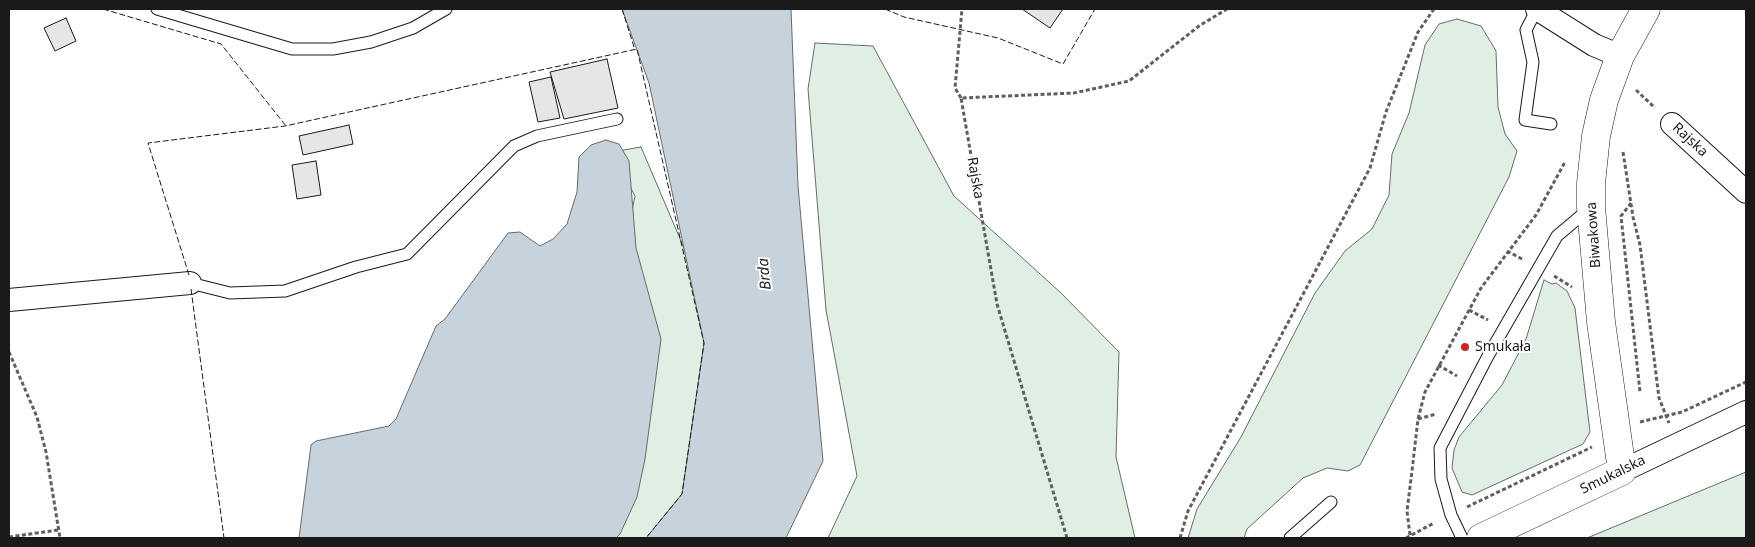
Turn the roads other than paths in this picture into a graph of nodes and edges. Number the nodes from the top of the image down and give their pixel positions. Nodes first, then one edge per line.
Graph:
1 (157, 9) edge
2 (446, 9) edge
3 (1537, 9) edge
4 (1646, 9) edge
5 (1620, 56) junction
6 (617, 119) dead end
7 (1550, 124) dead end
8 (1672, 124) road end
9 (1746, 192) edge
10 (1591, 207) junction
11 (190, 283) joint
12 (9, 300) edge
13 (1746, 412) edge
14 (1622, 471) junction
15 (1331, 502) dead end
16 (1290, 538) edge
17 (1462, 538) edge
18 (1481, 538) edge

1 - 2 lane
3 - 5 street
3 - 7 lane
4 - 5 street, Biwakowa
5 - 10 street, Biwakowa
6 - 11 lane
8 - 9 street, Rajska
10 - 14 street, Biwakowa
10 - 17 lane
11 - 12 street
13 - 14 street, Smukalska
14 - 18 street, Smukalska
15 - 16 lane

